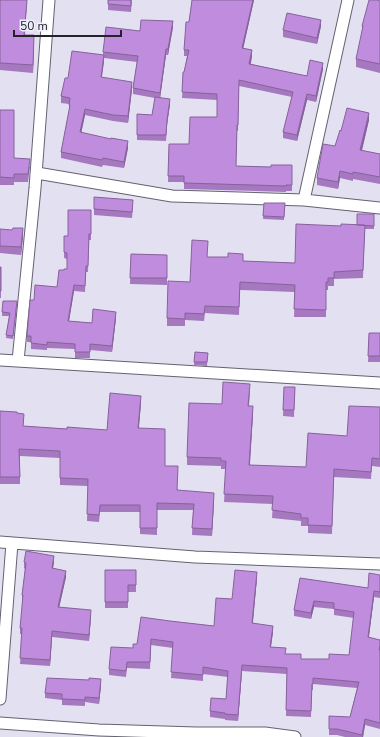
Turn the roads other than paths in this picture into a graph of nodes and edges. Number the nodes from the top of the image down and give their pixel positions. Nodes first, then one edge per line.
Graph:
1 (49, 0) edge
2 (348, 0) edge
3 (37, 172) junction
4 (304, 200) junction
5 (380, 208) edge
6 (0, 360) edge
7 (18, 361) junction
8 (380, 383) edge
9 (0, 542) edge
10 (12, 543) junction
11 (380, 564) edge
12 (0, 699) edge
13 (0, 723) edge
14 (295, 737) edge

1 - 3 street
2 - 4 street
3 - 4 street
3 - 7 street
4 - 5 street
6 - 7 street
7 - 8 street
9 - 10 street
10 - 11 street
10 - 12 street
13 - 14 street

